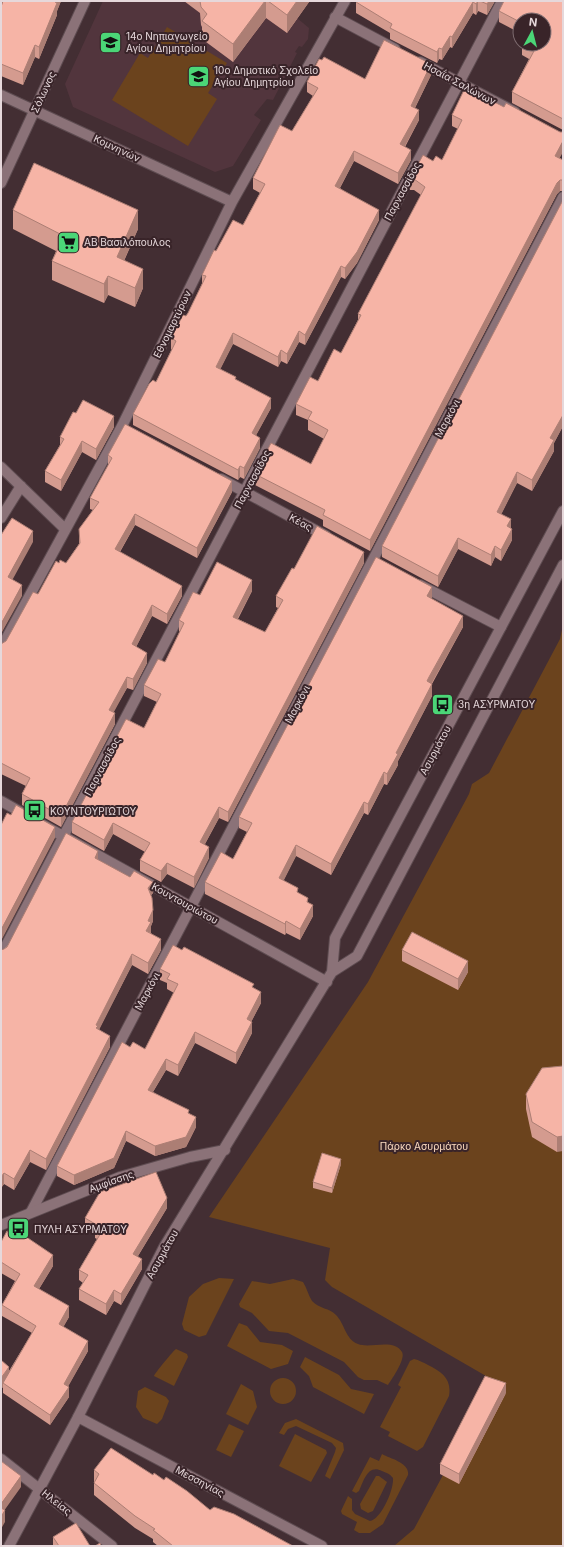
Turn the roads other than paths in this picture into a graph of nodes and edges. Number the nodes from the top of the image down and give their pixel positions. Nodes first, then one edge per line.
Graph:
1 (86, 1) edge
2 (345, 1) edge
3 (502, 1) edge
4 (335, 17) junction
5 (459, 82) junction
6 (1, 94) edge
7 (35, 110) junction
8 (522, 116) edge
9 (1, 183) edge
10 (563, 197) edge
11 (232, 202) junction
12 (1, 467) edge
13 (211, 474) edge
14 (21, 486) junction
15 (245, 492) junction
16 (563, 512) edge
17 (1, 518) edge
18 (65, 529) junction
19 (332, 539) edge
20 (563, 565) edge
21 (413, 582) edge
22 (501, 627) junction
23 (1, 648) edge
24 (1, 801) edge
25 (65, 836) junction
26 (191, 906) junction
27 (1, 955) edge
28 (332, 972) junction
29 (327, 982) junction
30 (225, 1150) junction
31 (31, 1212) junction
32 (1, 1225) edge
33 (78, 1417) junction
34 (1, 1459) edge
35 (39, 1488) junction
36 (9, 1546) edge
37 (112, 1546) edge
38 (322, 1546) edge

1 - 7 street, Σόλωνος
2 - 4 street, Εθνομαρτύρων
3 - 5 street, Παρνασσίδος
4 - 5 street, Ησαΐα Σαλώνων
4 - 11 street, Εθνομαρτύρων
5 - 8 street, Ησαΐα Σαλώνων
5 - 15 street, Παρνασσίδος
6 - 7 street, Κομνηνών
7 - 9 street, Σόλωνος
7 - 11 street, Κομνηνών
10 - 26 street, Μαρκόνι
11 - 18 street, Εθνομαρτύρων
12 - 14 street
13 - 15 street, Κέας
14 - 17 street
14 - 18 street
15 - 19 street, Κέας
15 - 25 street, Παρνασσίδος
16 - 22 street, Ασυρμάτου
18 - 23 street, Εθνομαρτύρων
20 - 28 street
21 - 22 street
22 - 28 street, Ασυρμάτου
24 - 25 street, Κουντουριώτου
25 - 26 street, Κουντουριώτου
25 - 27 street, Παρνασσίδος
26 - 29 street, Κουντουριώτου
26 - 31 street, Μαρκόνι
28 - 29 street, Ασυρμάτου
29 - 30 street, Ασυρμάτου
30 - 31 street, Αμφίσσης
30 - 33 street, Ασυρμάτου
31 - 32 street, Αμφίσσης
33 - 35 street, Ασυρμάτου
33 - 38 street, Μεσσηνίας
34 - 35 street, Ηλείας
35 - 36 street, Ασυρμάτου
35 - 37 street, Ηλείας

